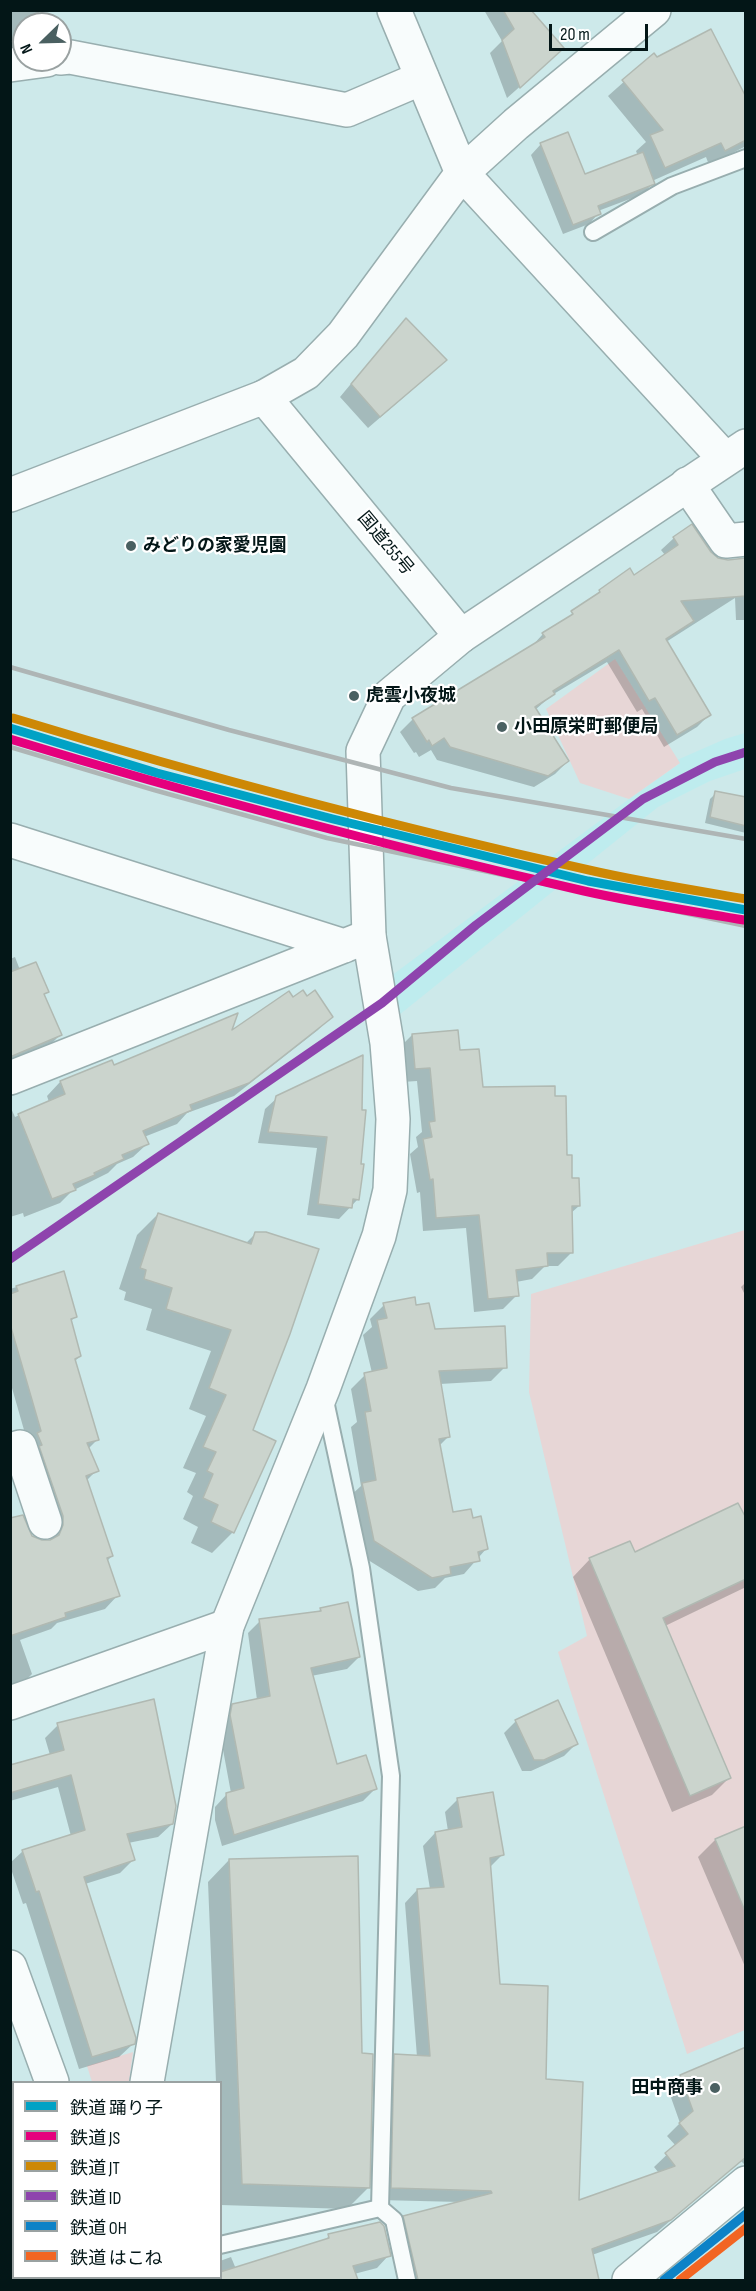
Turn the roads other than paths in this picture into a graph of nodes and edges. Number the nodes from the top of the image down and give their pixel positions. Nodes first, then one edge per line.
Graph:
1 (394, 10) edge
2 (654, 10) edge
3 (72, 57) edge
4 (422, 78) junction
5 (746, 158) edge
6 (462, 173) junction
7 (593, 232) dead end
8 (264, 398) junction
9 (735, 452) edge
10 (687, 484) junction
11 (10, 495) edge
12 (746, 539) edge
13 (461, 636) junction
14 (10, 840) edge
15 (357, 941) junction
16 (10, 1078) edge
17 (323, 1389) junction
18 (10, 1450) edge
19 (45, 1521) dead end
20 (227, 1626) junction
21 (10, 1703) edge
22 (10, 1967) edge
23 (52, 2081) edge
24 (147, 2081) edge
25 (746, 2183) edge
26 (380, 2208) junction
27 (222, 2245) edge
28 (407, 2280) edge
29 (629, 2280) edge

1 - 4 main road
2 - 6 main road
3 - 4 main road
4 - 6 main road
5 - 7 lane
6 - 8 main road
6 - 9 main road
8 - 11 main road
8 - 13 main road, 国道255号
9 - 10 main road
10 - 12 main road
10 - 13 main road
13 - 15 main road
14 - 15 main road
15 - 16 main road
15 - 17 main road
17 - 20 main road
17 - 26 lane
18 - 19 main road
20 - 21 main road
20 - 24 main road
22 - 23 main road
25 - 29 main road
26 - 27 lane
26 - 28 lane

